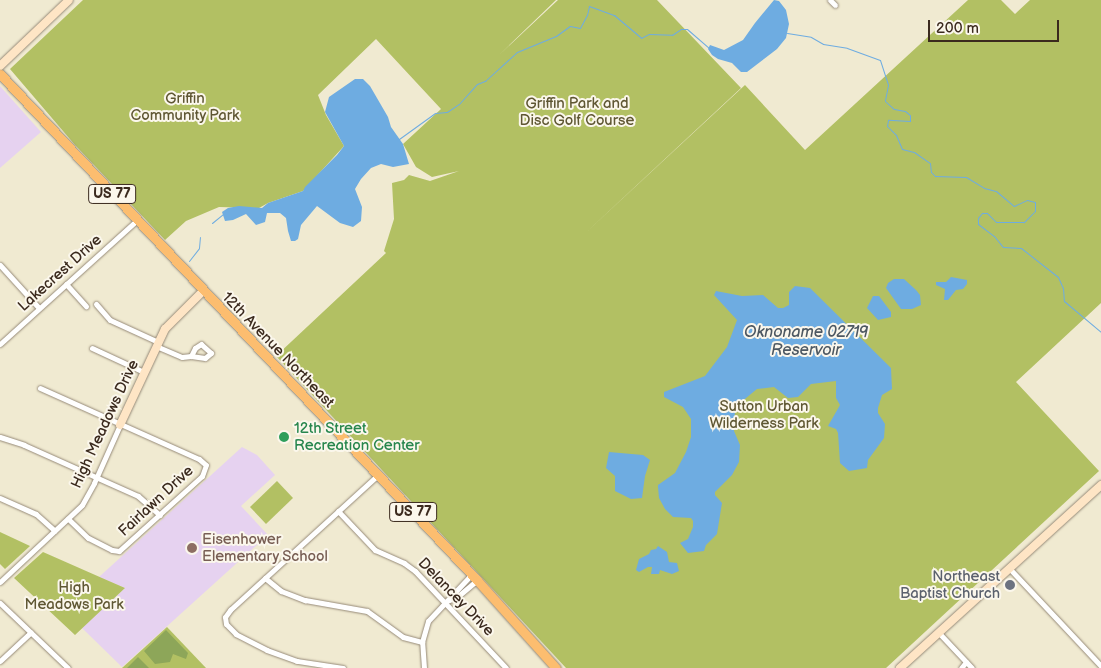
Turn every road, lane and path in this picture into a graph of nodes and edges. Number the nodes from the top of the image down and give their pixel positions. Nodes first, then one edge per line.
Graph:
1 (69, 0) edge
2 (830, 0) edge
3 (835, 5) dead end
4 (0, 66) edge
5 (0, 74) edge
6 (136, 220) junction
7 (0, 266) edge
8 (66, 284) junction
9 (203, 291) junction
10 (96, 304) dead end
11 (86, 306) dead end
12 (40, 308) junction
13 (0, 344) edge
14 (157, 344) junction
15 (92, 348) dead end
16 (191, 356) dead end
17 (144, 372) junction
18 (40, 388) dead end
19 (120, 425) junction
20 (0, 437) edge
21 (378, 475) junction
22 (97, 478) junction
23 (1101, 485) edge
24 (0, 498) edge
25 (338, 511) junction
26 (160, 514) junction
27 (68, 519) junction
28 (55, 531) junction
29 (1009, 568) junction
30 (474, 577) junction
31 (265, 578) junction
32 (0, 582) edge
33 (336, 599) dead end
34 (0, 603) edge
35 (444, 603) junction
36 (336, 606) junction
37 (31, 632) junction
38 (939, 633) junction
39 (422, 642) junction
40 (0, 661) edge
41 (966, 662) junction
42 (1101, 666) edge
43 (68, 668) edge
44 (343, 668) edge
45 (424, 668) edge
46 (506, 668) edge
47 (556, 668) edge
48 (900, 668) edge
49 (961, 668) edge
50 (972, 668) edge

1 - 4 main road
2 - 3 street
5 - 6 main road, 12th Avenue Northeast / US 77
6 - 8 street, Lakecrest Drive
6 - 9 main road, 12th Avenue Northeast / US 77
7 - 12 street
8 - 11 street
8 - 12 street, Lakecrest Drive
9 - 14 main road, High Meadows Drive
9 - 21 main road, 12th Avenue Northeast / US 77
10 - 14 street
12 - 13 street, Lakecrest Drive
14 - 16 street
14 - 17 main road, High Meadows Drive
15 - 17 street
17 - 19 main road, High Meadows Drive
18 - 19 street
19 - 22 street, High Meadows Drive
19 - 26 street, Fairlawn Drive
20 - 22 street
21 - 25 street
21 - 30 main road, 12th Avenue Northeast / US 77
22 - 26 street
22 - 27 street, High Meadows Drive
23 - 29 main road
24 - 28 street
25 - 31 street
25 - 35 street, Delancey Drive
26 - 27 street, Fairlawn Drive
27 - 28 street, High Meadows Drive
28 - 32 street, High Meadows Drive
29 - 38 main road
29 - 42 street
30 - 35 street
30 - 47 main road, 12th Avenue Northeast / US 77
31 - 36 street
31 - 44 street
33 - 36 street
34 - 37 street
35 - 39 street
35 - 46 street, Delancey Drive
36 - 39 street
37 - 40 street
37 - 43 street
38 - 41 street
38 - 48 main road
39 - 45 street
41 - 49 street
41 - 50 street

